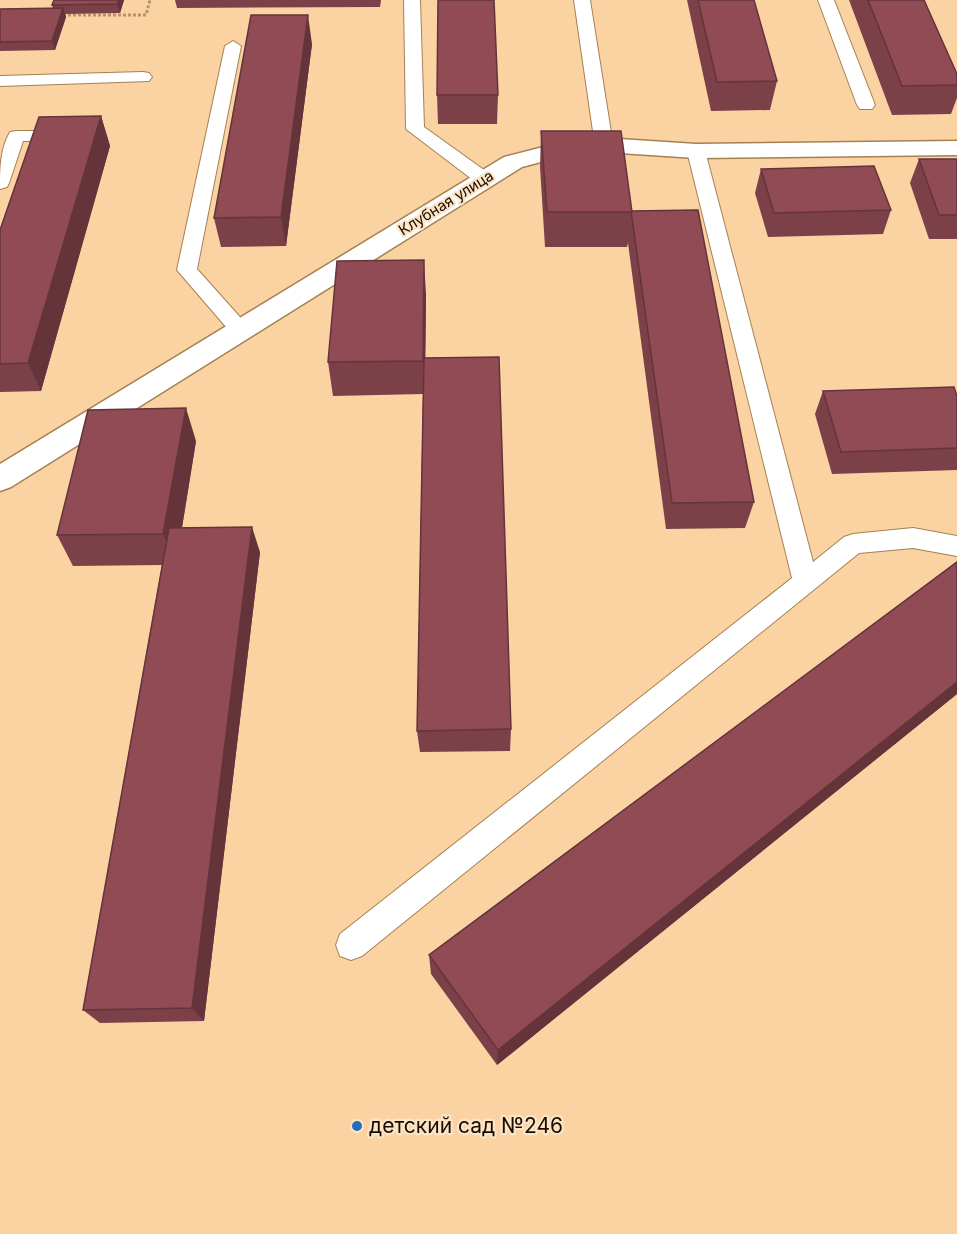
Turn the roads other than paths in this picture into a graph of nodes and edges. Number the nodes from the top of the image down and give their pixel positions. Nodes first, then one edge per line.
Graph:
1 (412, 0) edge
2 (582, 0) edge
3 (826, 0) edge
4 (233, 46) dead end
5 (143, 77) dead end
6 (0, 81) edge
7 (866, 105) dead end
8 (77, 136) edge
9 (604, 145) junction
10 (957, 148) edge
11 (696, 151) junction
12 (484, 179) junction
13 (0, 183) edge
14 (240, 330) junction
15 (0, 479) edge
16 (957, 546) edge
17 (805, 581) junction
18 (351, 945) dead end

1 - 12 lane
2 - 9 lane
3 - 7 lane
4 - 14 lane
5 - 6 lane
8 - 13 lane
9 - 11 street, Клубная улица
9 - 12 street, Клубная улица
10 - 11 street, Клубная улица
11 - 17 lane
12 - 14 street, Клубная улица
14 - 15 street, Клубная улица
16 - 17 lane
17 - 18 lane

